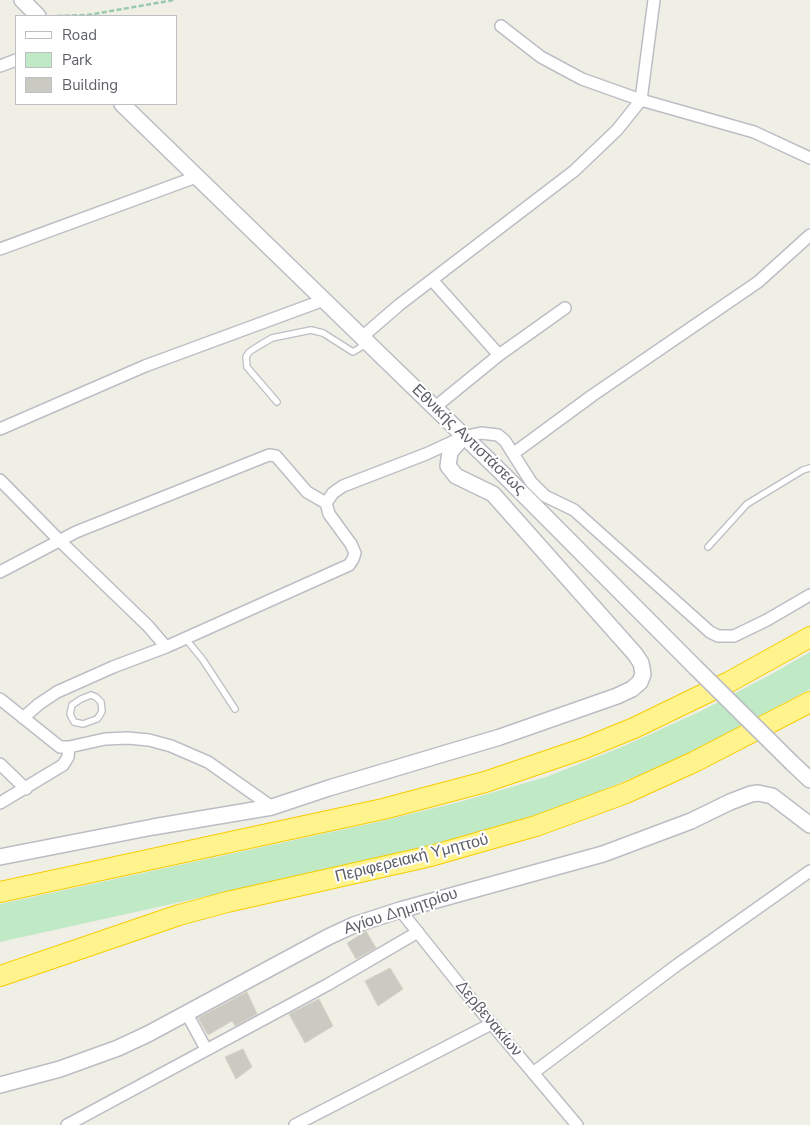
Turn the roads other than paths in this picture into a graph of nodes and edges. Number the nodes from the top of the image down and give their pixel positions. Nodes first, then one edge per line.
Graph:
1 (22, 0) edge
2 (654, 0) edge
3 (37, 15) edge
4 (500, 26) dead end
5 (15, 60) edge
6 (0, 66) edge
7 (641, 100) junction
8 (123, 105) edge
9 (810, 158) edge
10 (196, 177) junction
11 (810, 235) edge
12 (0, 249) edge
13 (432, 280) junction
14 (324, 300) junction
15 (565, 308) dead end
16 (365, 340) junction
17 (499, 355) junction
18 (277, 402) dead end
19 (434, 408) junction
20 (0, 429) edge
21 (463, 437) junction
22 (514, 453) junction
23 (810, 468) edge
24 (0, 480) edge
25 (326, 503) junction
26 (59, 540) junction
27 (708, 547) dead end
28 (0, 572) edge
29 (810, 595) edge
30 (810, 637) edge
31 (185, 638) junction
32 (166, 647) junction
33 (74, 684) junction
34 (0, 699) edge
35 (80, 699) junction
36 (810, 702) edge
37 (235, 709) dead end
38 (23, 718) junction
39 (69, 747) junction
40 (0, 764) edge
41 (810, 780) edge
42 (26, 789) junction
43 (0, 803) edge
44 (272, 807) junction
45 (810, 824) edge
46 (0, 857) edge
47 (810, 871) edge
48 (0, 892) edge
49 (400, 910) junction
50 (418, 932) junction
51 (0, 976) edge
52 (187, 1014) junction
53 (491, 1024) junction
54 (206, 1049) junction
55 (532, 1073) junction
56 (0, 1085) edge
57 (67, 1125) edge
58 (295, 1125) edge
59 (577, 1125) edge

1 - 3 street
2 - 7 street
4 - 7 street
5 - 6 street
7 - 9 street
7 - 13 street
8 - 10 street, Εθνικής Αντιστάσεως
10 - 12 street
10 - 14 street, Εθνικής Αντιστάσεως
11 - 22 street
13 - 16 street
13 - 17 street
14 - 16 street, Εθνικής Αντιστάσεως
14 - 20 street
15 - 17 street
16 - 18 lane
16 - 19 street, Εθνικής Αντιστάσεως
17 - 19 street
19 - 21 street, Εθνικής Αντιστάσεως
21 - 22 street
21 - 25 street
21 - 41 street, Εθνικής Αντιστάσεως, bridge
21 - 44 street
22 - 29 street
23 - 27 lane
24 - 26 street
25 - 26 street
25 - 31 street
26 - 28 street
26 - 32 street
30 - 48 highway
31 - 32 street
31 - 37 lane
32 - 33 street
33 - 35 lane
33 - 38 street
34 - 38 street
35 - 35 lane
36 - 51 highway, Περιφερειακή Υμηττού
38 - 39 street
39 - 42 street
39 - 44 street
40 - 42 street
42 - 43 street
44 - 46 street
45 - 49 street, Αγίου Δημητρίου
47 - 55 street
49 - 50 street, Δερβενακίων
49 - 52 street, Αγίου Δημητρίου
50 - 53 street, Δερβενακίων
50 - 54 street
52 - 54 street
52 - 56 street, Αγίου Δημητρίου
53 - 55 street, Δερβενακίων
53 - 58 street
54 - 57 street
55 - 59 street, Δερβενακίων

